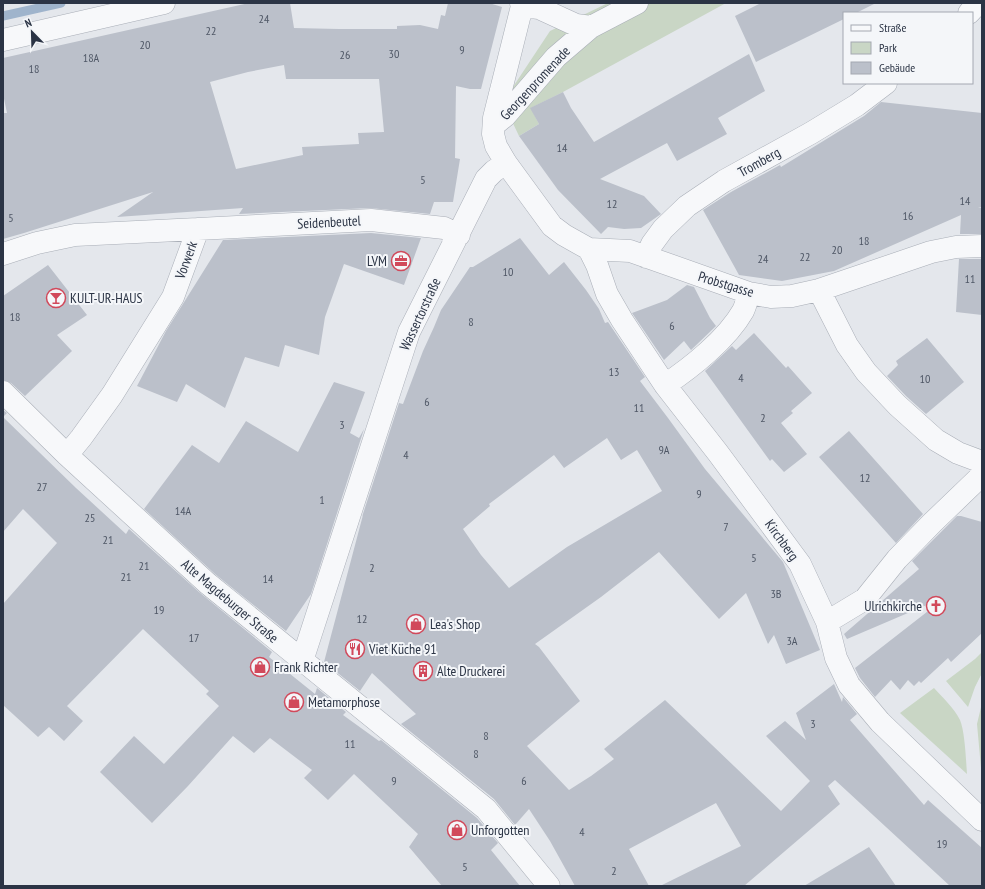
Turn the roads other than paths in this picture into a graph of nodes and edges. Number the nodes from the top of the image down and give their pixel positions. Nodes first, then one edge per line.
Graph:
1 (164, 3) edge
2 (637, 3) edge
3 (978, 3) edge
4 (522, 5) edge
5 (970, 12) edge
6 (591, 27) junction
7 (3, 40) edge
8 (885, 84) edge
9 (494, 125) junction
10 (506, 163) junction
11 (198, 229) junction
12 (459, 235) junction
13 (982, 246) edge
14 (589, 249) junction
15 (3, 254) edge
16 (646, 257) junction
17 (819, 290) junction
18 (749, 293) junction
19 (666, 385) junction
20 (3, 392) edge
21 (67, 455) junction
22 (982, 462) edge
23 (982, 475) edge
24 (827, 622) junction
25 (302, 661) junction
26 (982, 820) edge
27 (549, 886) edge

1 - 7 street
2 - 6 street, Georgenpromenade
3 - 5 street
4 - 6 street
4 - 9 street
6 - 9 street, Georgenpromenade
8 - 16 street, Tromberg
9 - 10 street
10 - 12 street, Wassertorstraße
10 - 14 street, Probstgasse
11 - 12 street, Seidenbeutel
11 - 15 street, Vorwerk
11 - 21 street, Vorwerk
12 - 25 street, Wassertorstraße
13 - 17 street, Probstgasse
14 - 16 street, Probstgasse
14 - 19 street, Kirchberg
16 - 18 street, Probstgasse
17 - 18 street, Probstgasse
17 - 22 street
18 - 19 street
19 - 24 street, Kirchberg
20 - 21 street, Alte Magdeburger Straße
21 - 25 street, Alte Magdeburger Straße
23 - 24 street
24 - 26 street, Kirchberg
25 - 27 street, Alte Magdeburger Straße

